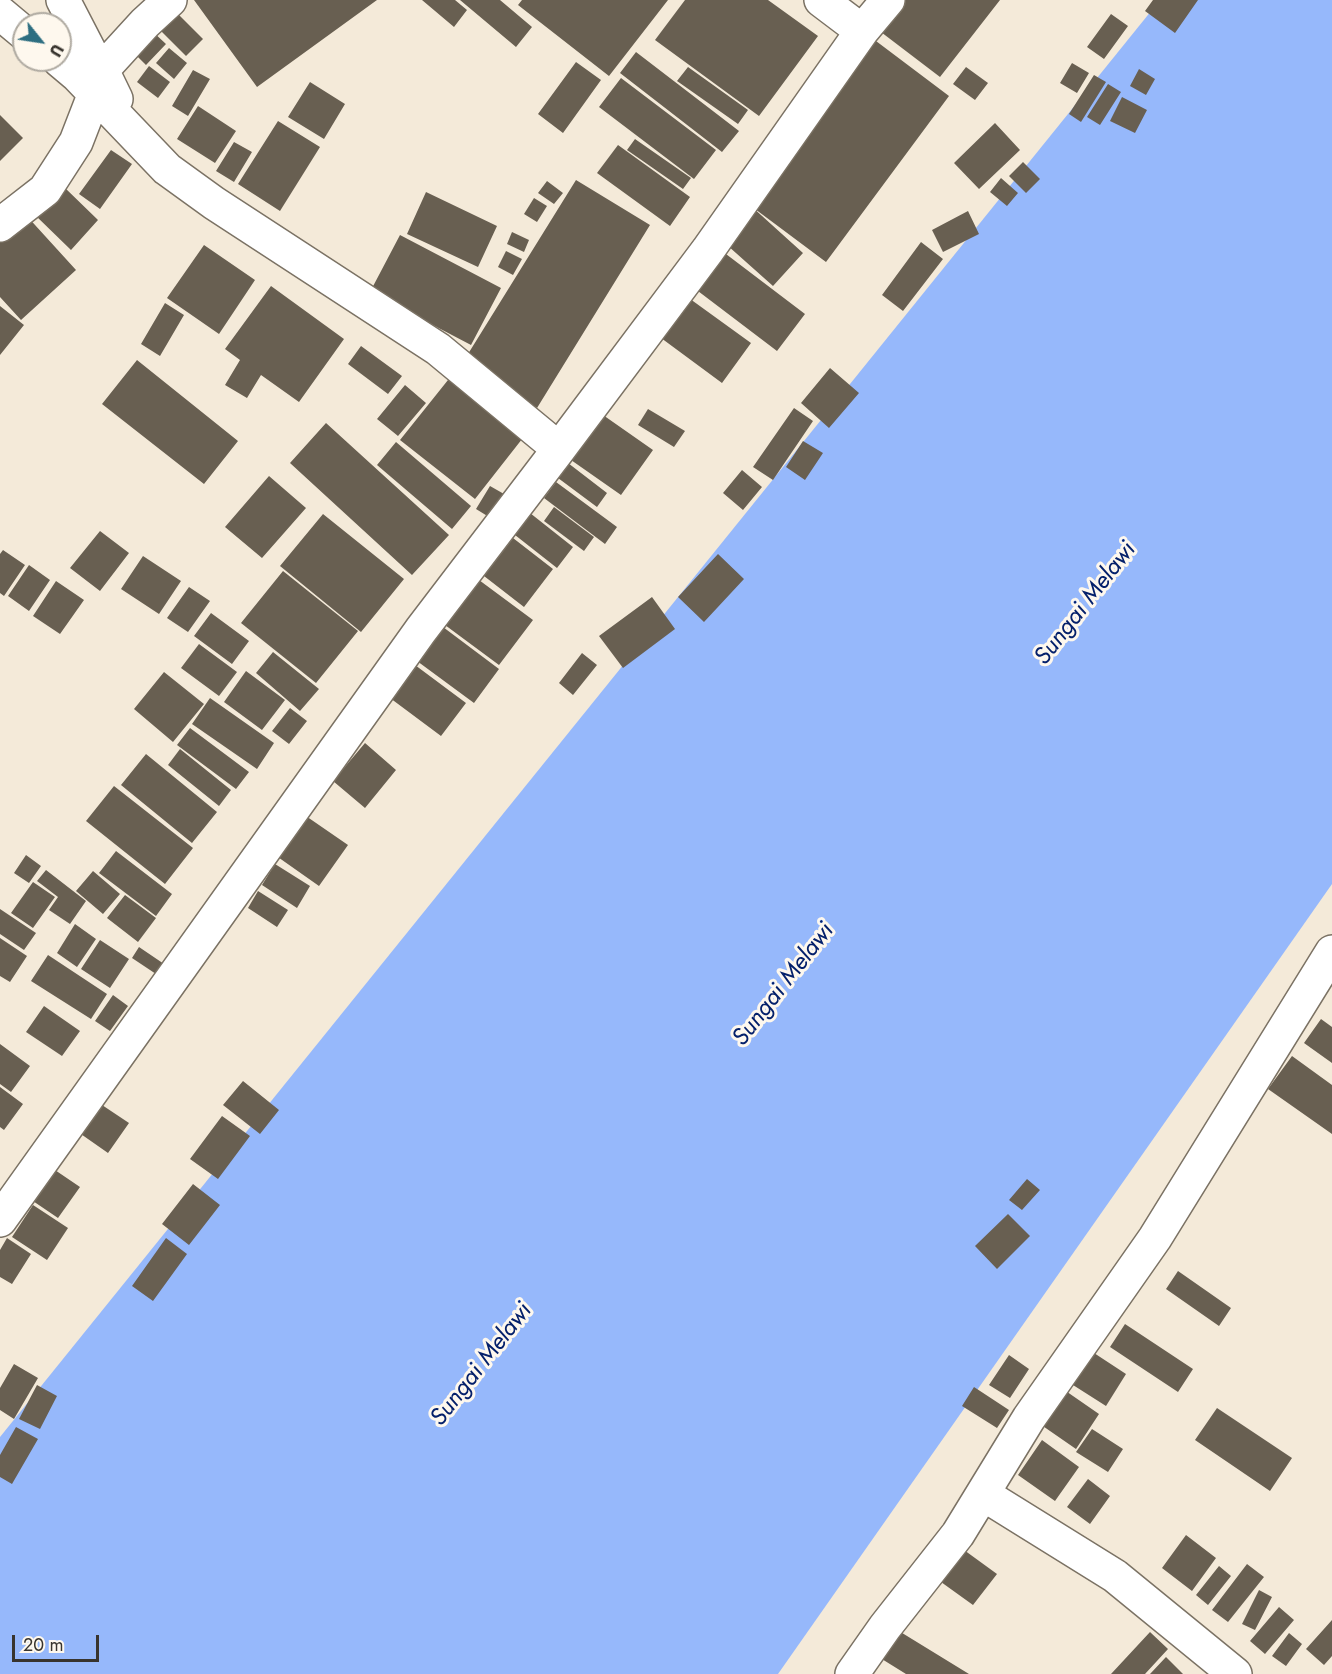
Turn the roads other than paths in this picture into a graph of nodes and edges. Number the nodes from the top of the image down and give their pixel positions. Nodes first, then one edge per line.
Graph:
1 (63, 0) edge
2 (170, 0) edge
3 (821, 0) edge
4 (888, 0) edge
5 (0, 14) edge
6 (12, 24) edge
7 (862, 32) junction
8 (85, 71) edge
9 (0, 225) edge
10 (560, 449) junction
11 (1332, 952) edge
12 (0, 1220) edge
13 (983, 1494) junction
14 (852, 1674) edge
15 (1235, 1674) edge

1 - 8 street
2 - 8 street
3 - 7 street
4 - 7 street
5 - 6 street
7 - 10 street
8 - 9 street
8 - 10 street
10 - 12 street
11 - 13 street
13 - 14 street
13 - 15 street

